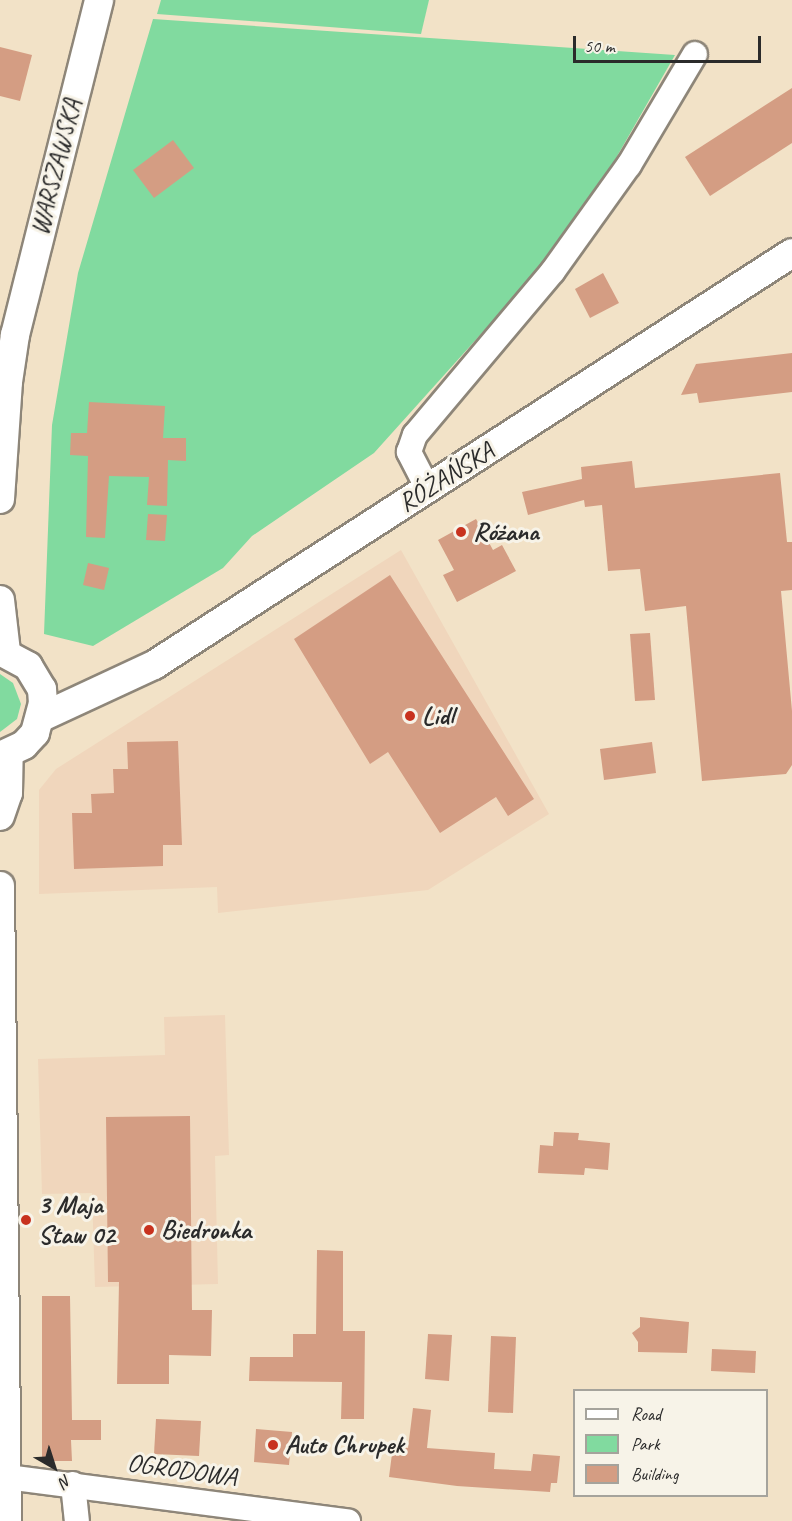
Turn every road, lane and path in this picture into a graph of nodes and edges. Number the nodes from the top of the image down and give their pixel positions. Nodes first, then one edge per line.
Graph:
1 (99, 0) edge
2 (695, 54) dead end
3 (792, 253) edge
4 (8, 332) edge
5 (4, 382) edge
6 (428, 489) junction
7 (0, 499) edge
8 (0, 600) edge
9 (3, 652) edge
10 (42, 703) junction
11 (4, 755) edge
12 (0, 816) edge
13 (0, 886) edge
14 (7, 1477) junction
15 (72, 1484) junction
16 (7, 1521) edge
17 (77, 1521) edge
18 (348, 1521) edge

1 - 4 street, WARSZAWSKA
2 - 6 street
3 - 6 street, RÓŻAŃSKA
4 - 5 street, WARSZAWSKA
5 - 7 street, WARSZAWSKA
6 - 10 street, RÓŻAŃSKA
8 - 9 street
9 - 10 street
10 - 11 street
11 - 12 street
13 - 14 street
14 - 15 street, OGRODOWA
14 - 16 street
15 - 17 street
15 - 18 street, OGRODOWA

